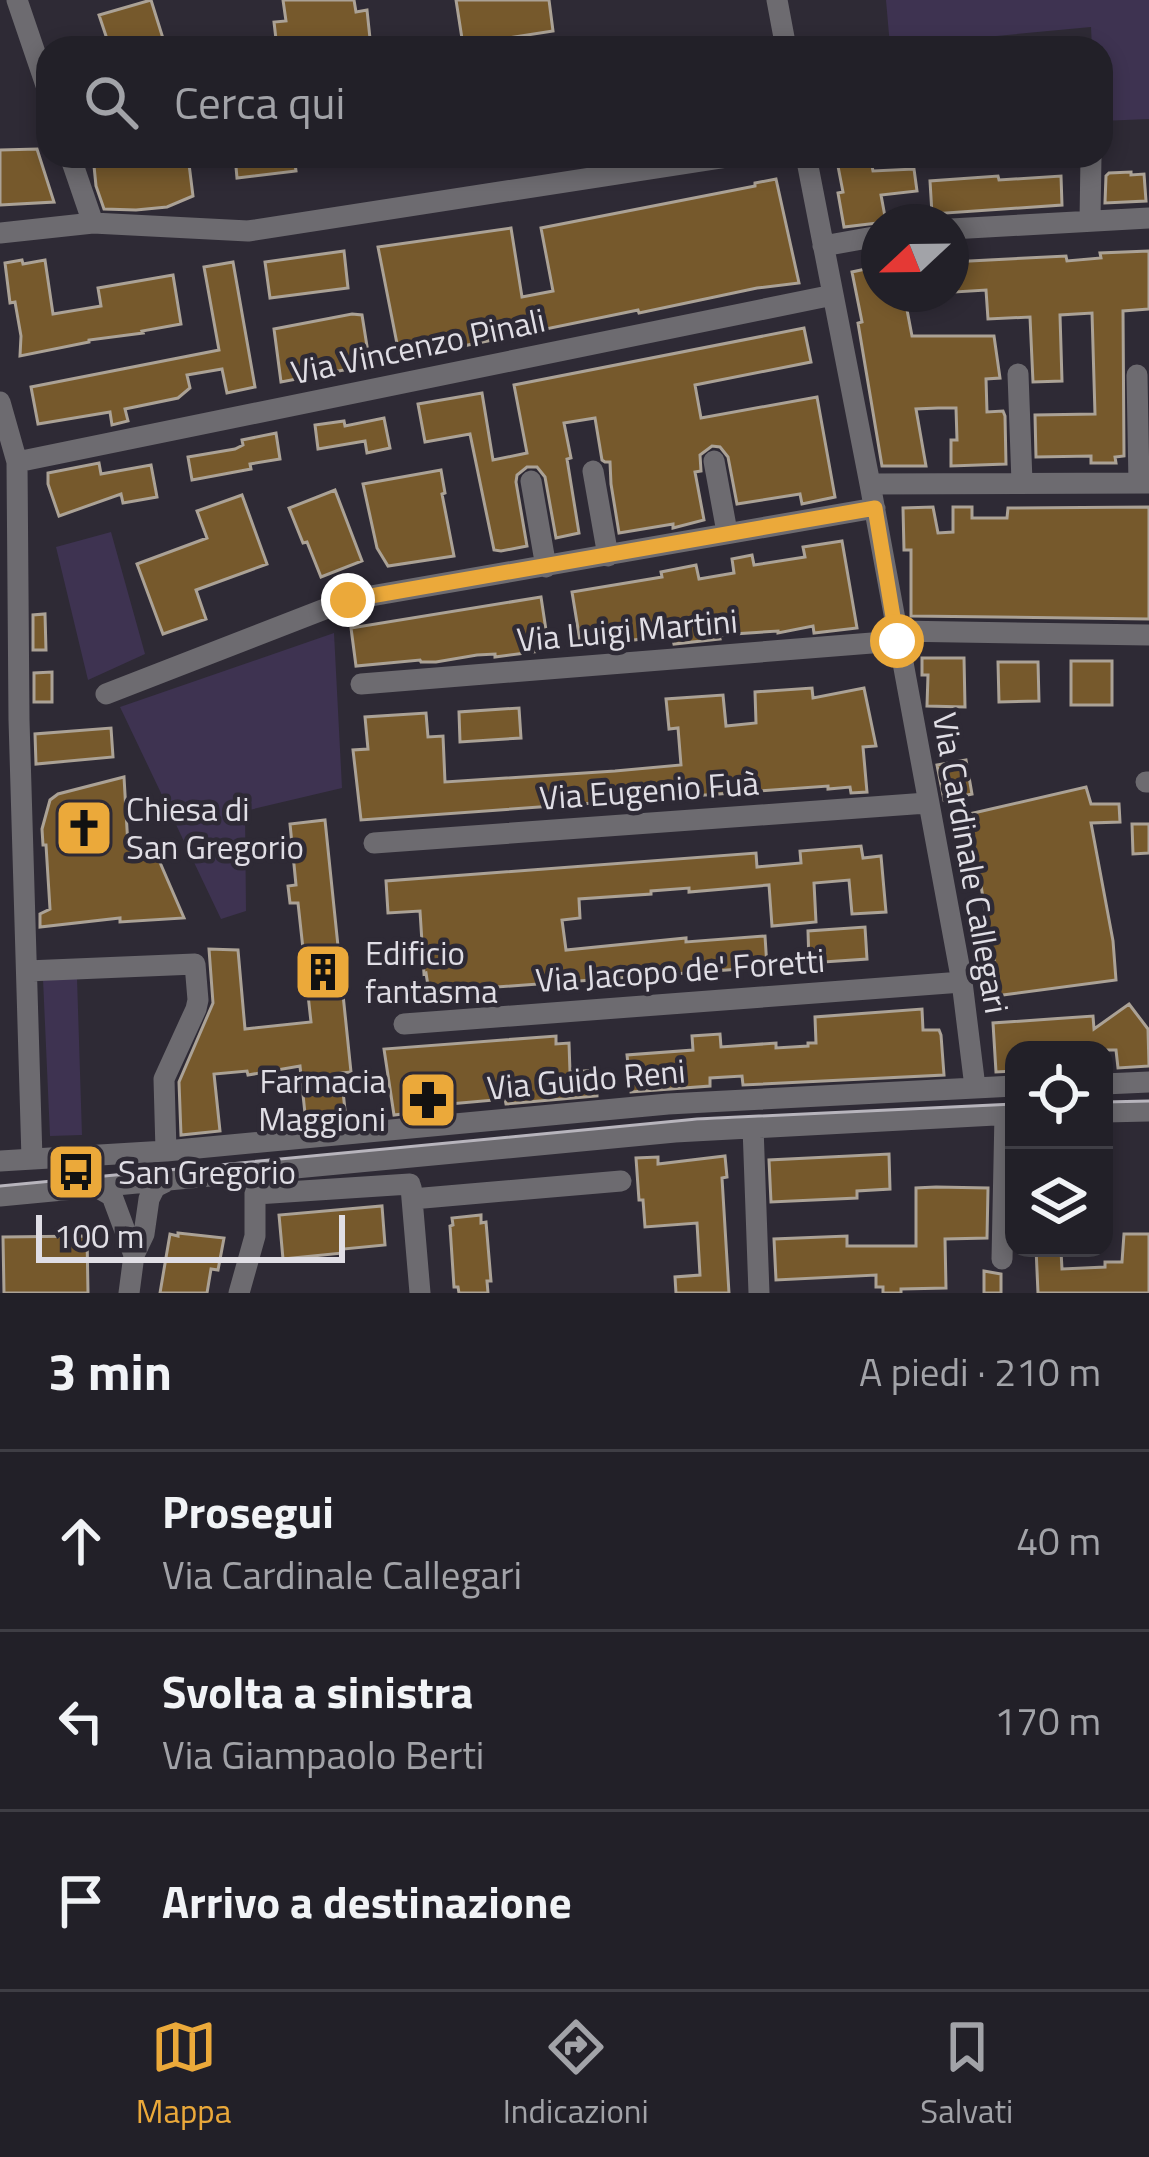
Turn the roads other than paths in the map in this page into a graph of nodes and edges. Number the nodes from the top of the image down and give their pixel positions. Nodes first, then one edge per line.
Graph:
1 (17, 0) edge
2 (777, 0) edge
3 (784, 36) edge
4 (36, 56) edge
5 (74, 168) edge
6 (655, 168) edge
7 (808, 168) edge
8 (1091, 168) edge
9 (1149, 218) edge
10 (1090, 221) junction
11 (93, 223) junction
12 (969, 228) edge
13 (0, 233) edge
14 (861, 239) edge
15 (823, 246) junction
16 (833, 295) junction
17 (1018, 374) dead end
18 (1137, 375) dead end
19 (0, 402) edge
20 (713, 460) dead end
21 (17, 462) junction
22 (593, 471) dead end
23 (531, 481) dead end
24 (1022, 482) junction
25 (1144, 483) edge
26 (870, 484) junction
27 (875, 508) junction
28 (727, 532) junction
29 (608, 556) junction
30 (546, 567) junction
31 (1149, 635) edge
32 (897, 636) junction
33 (361, 684) dead end
34 (106, 694) dead end
35 (928, 803) junction
36 (374, 843) dead end
37 (27, 971) junction
38 (962, 982) junction
39 (404, 1024) dead end
40 (1149, 1082) edge
41 (1113, 1084) edge
42 (1005, 1086) edge
43 (975, 1087) junction
44 (1149, 1111) edge
45 (1113, 1112) edge
46 (1005, 1114) edge
47 (753, 1127) junction
48 (1007, 1149) edge
49 (166, 1151) junction
50 (408, 1157) junction
51 (32, 1159) junction
52 (0, 1161) edge
53 (621, 1181) dead end
54 (165, 1182) junction
55 (255, 1183) junction
56 (98, 1188) junction
57 (411, 1192) junction
58 (0, 1196) edge
59 (134, 1255) junction
60 (1002, 1259) dead end
61 (129, 1293) edge
62 (239, 1293) edge
63 (420, 1293) edge
64 (760, 1293) edge

1 - 4 street
2 - 3 street
5 - 11 street
6 - 11 street
7 - 15 street, Via Cardinale Callegari
8 - 10 street
9 - 10 street
10 - 12 street
11 - 13 street
14 - 15 street
15 - 16 street, Via Cardinale Callegari
16 - 21 street, Via Vincenzo Pinali
16 - 26 street, Via Cardinale Callegari
17 - 24 street
18 - 25 street
19 - 21 street
20 - 28 street
21 - 37 street
22 - 29 street
23 - 30 street
24 - 25 street
24 - 26 street
26 - 27 street, Via Cardinale Callegari
27 - 28 street
27 - 32 street, Via Cardinale Callegari
28 - 29 street
29 - 30 street
30 - 34 street
31 - 32 street, Via Luigi Martini
32 - 33 street, Via Luigi Martini
32 - 35 street, Via Cardinale Callegari
35 - 36 street, Via Eugenio Fuà
35 - 38 street, Via Cardinale Callegari
37 - 49 street
37 - 51 street
38 - 39 street, Via Jacopo de' Foretti
38 - 43 street, Via Cardinale Callegari
40 - 41 street
42 - 43 street, Via Guido Reni
43 - 49 street, Via Guido Reni
44 - 45 street
46 - 47 street, Via Guido Reni
47 - 50 street, Via Guido Reni
47 - 64 street
48 - 60 street, Via Guido Reni
49 - 51 street, Via Guido Reni
50 - 55 street, Via Guido Reni
50 - 57 street
51 - 52 street, Via Guido Reni
53 - 57 street
54 - 55 street, Via Guido Reni
54 - 56 street, Via Guido Reni
54 - 59 street
55 - 57 street
55 - 62 street
56 - 58 street, Via Guido Reni
56 - 59 street
57 - 63 street
59 - 61 street

